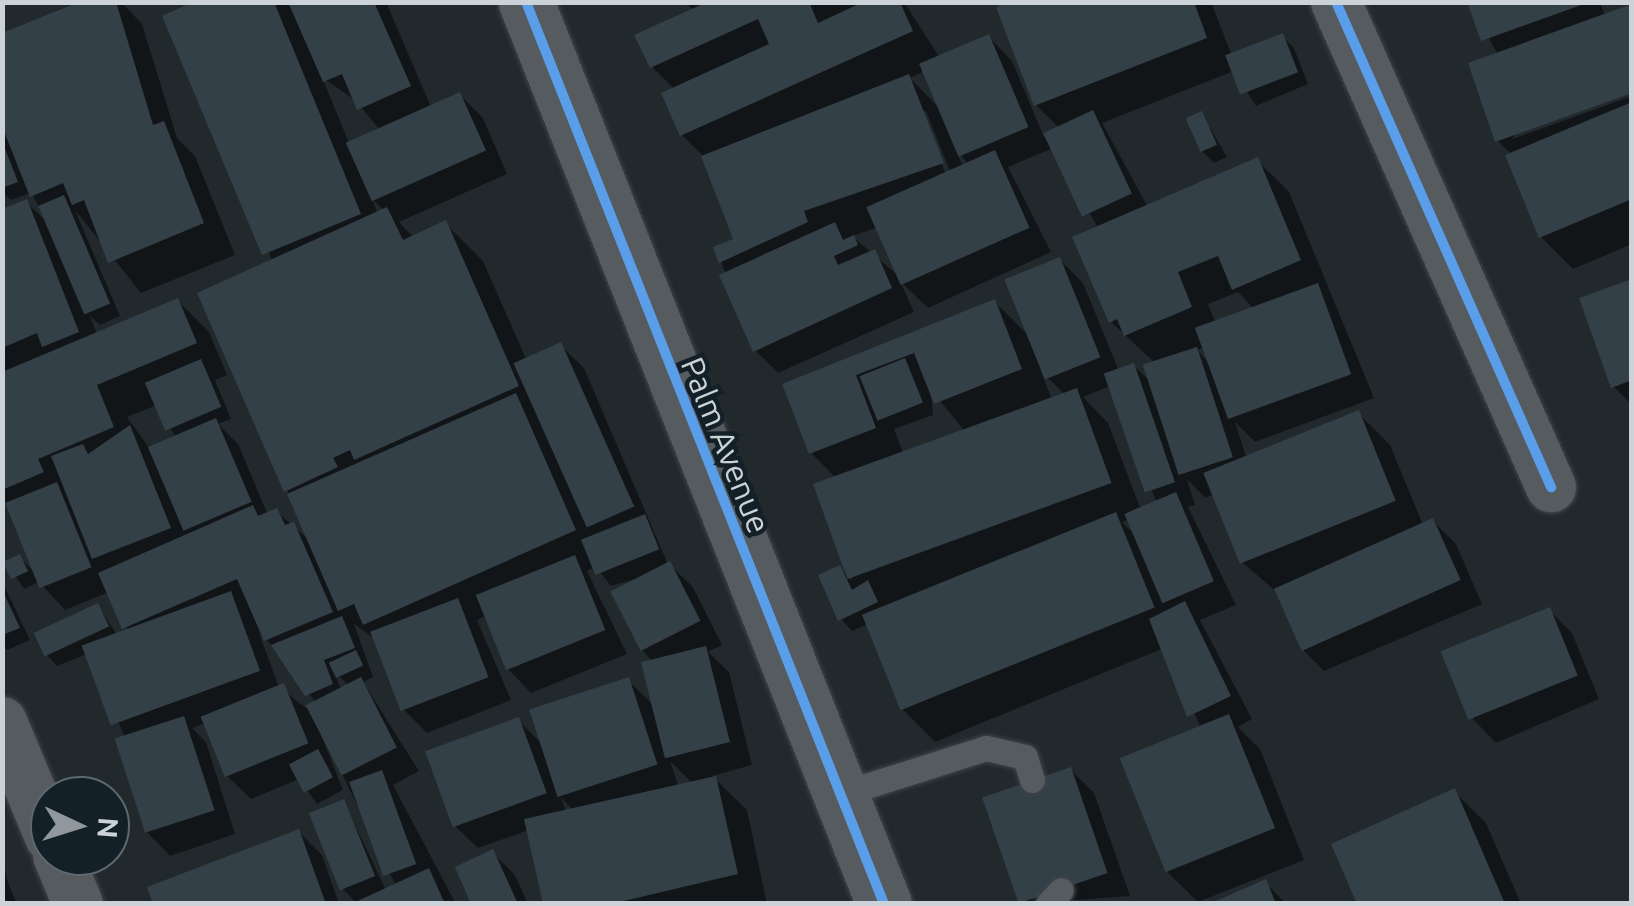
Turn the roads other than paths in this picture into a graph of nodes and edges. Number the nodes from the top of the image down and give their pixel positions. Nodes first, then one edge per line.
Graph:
1 (526, 2) edge
2 (1336, 2) edge
3 (1551, 487) dead end
4 (2, 722) edge
5 (1032, 780) dead end
6 (30, 789) edge
7 (838, 794) junction
8 (66, 876) edge
9 (78, 904) edge
10 (884, 904) edge

1 - 7 street, Palm Avenue
2 - 3 street
4 - 6 street
5 - 7 lane
7 - 10 street, Palm Avenue
8 - 9 street

